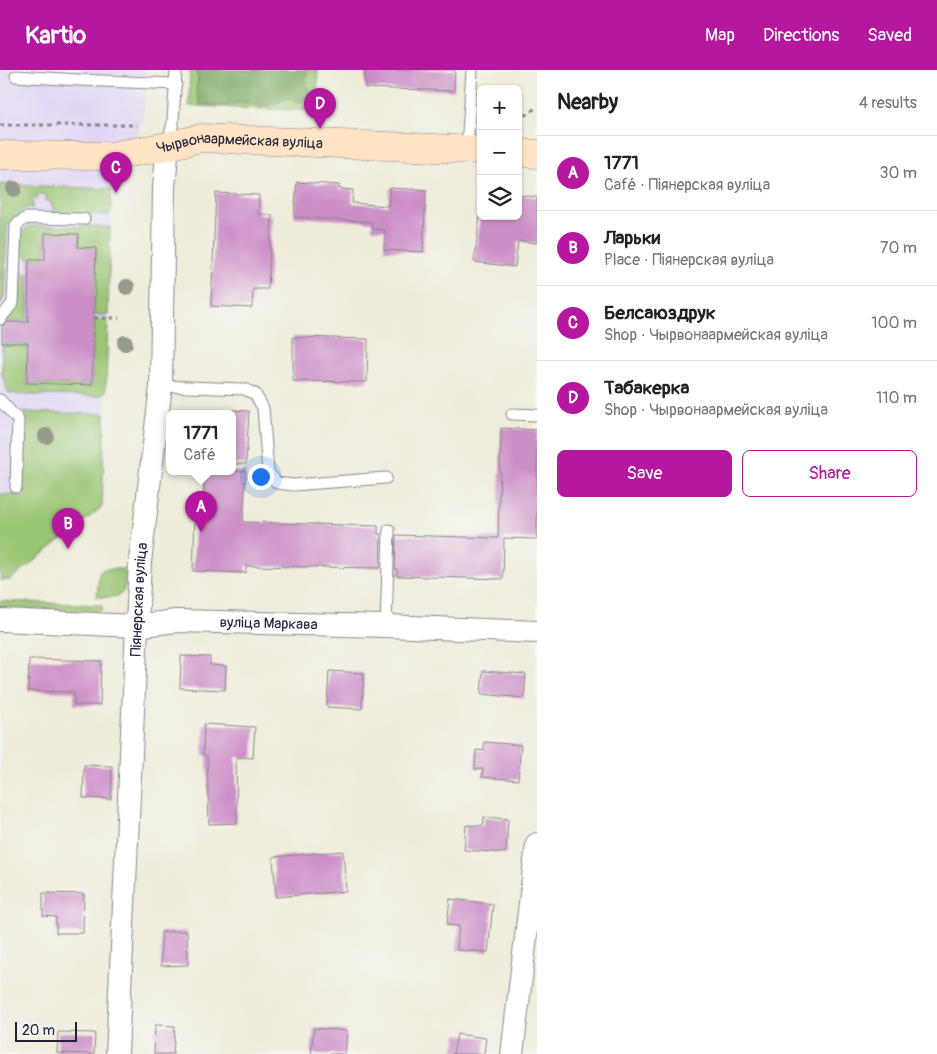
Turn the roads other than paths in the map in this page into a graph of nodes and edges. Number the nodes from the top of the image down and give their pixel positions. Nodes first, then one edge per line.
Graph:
1 (70, 70) edge
2 (176, 70) edge
3 (472, 70) edge
4 (16, 76) dead end
5 (79, 80) junction
6 (176, 84) junction
7 (168, 146) junction
8 (474, 150) edge
9 (522, 153) edge
10 (537, 154) edge
11 (0, 155) edge
12 (84, 219) dead end
13 (0, 319) edge
14 (161, 386) junction
15 (0, 400) edge
16 (512, 414) dead end
17 (537, 415) edge
18 (386, 478) dead end
19 (16, 487) dead end
20 (389, 530) dead end
21 (0, 620) edge
22 (136, 626) junction
23 (386, 626) junction
24 (537, 632) edge
25 (537, 844) edge
26 (117, 1054) edge
27 (512, 1054) edge

1 - 5 lane
2 - 6 lane
3 - 8 lane
4 - 5 lane
5 - 6 lane
6 - 7 lane
7 - 8 main road, Чырвонаармейская вуліца
7 - 11 main road, Чырвонаармейская вуліца
7 - 14 street, Піянерская вуліца
9 - 10 main road
12 - 13 lane
14 - 18 lane
14 - 22 street, Піянерская вуліца
15 - 19 lane
16 - 17 lane
20 - 23 lane
21 - 22 street, вуліца Маркава
22 - 23 street, вуліца Маркава
22 - 26 street, Піянерская вуліца
23 - 24 street, вуліца Маркава
25 - 27 street

